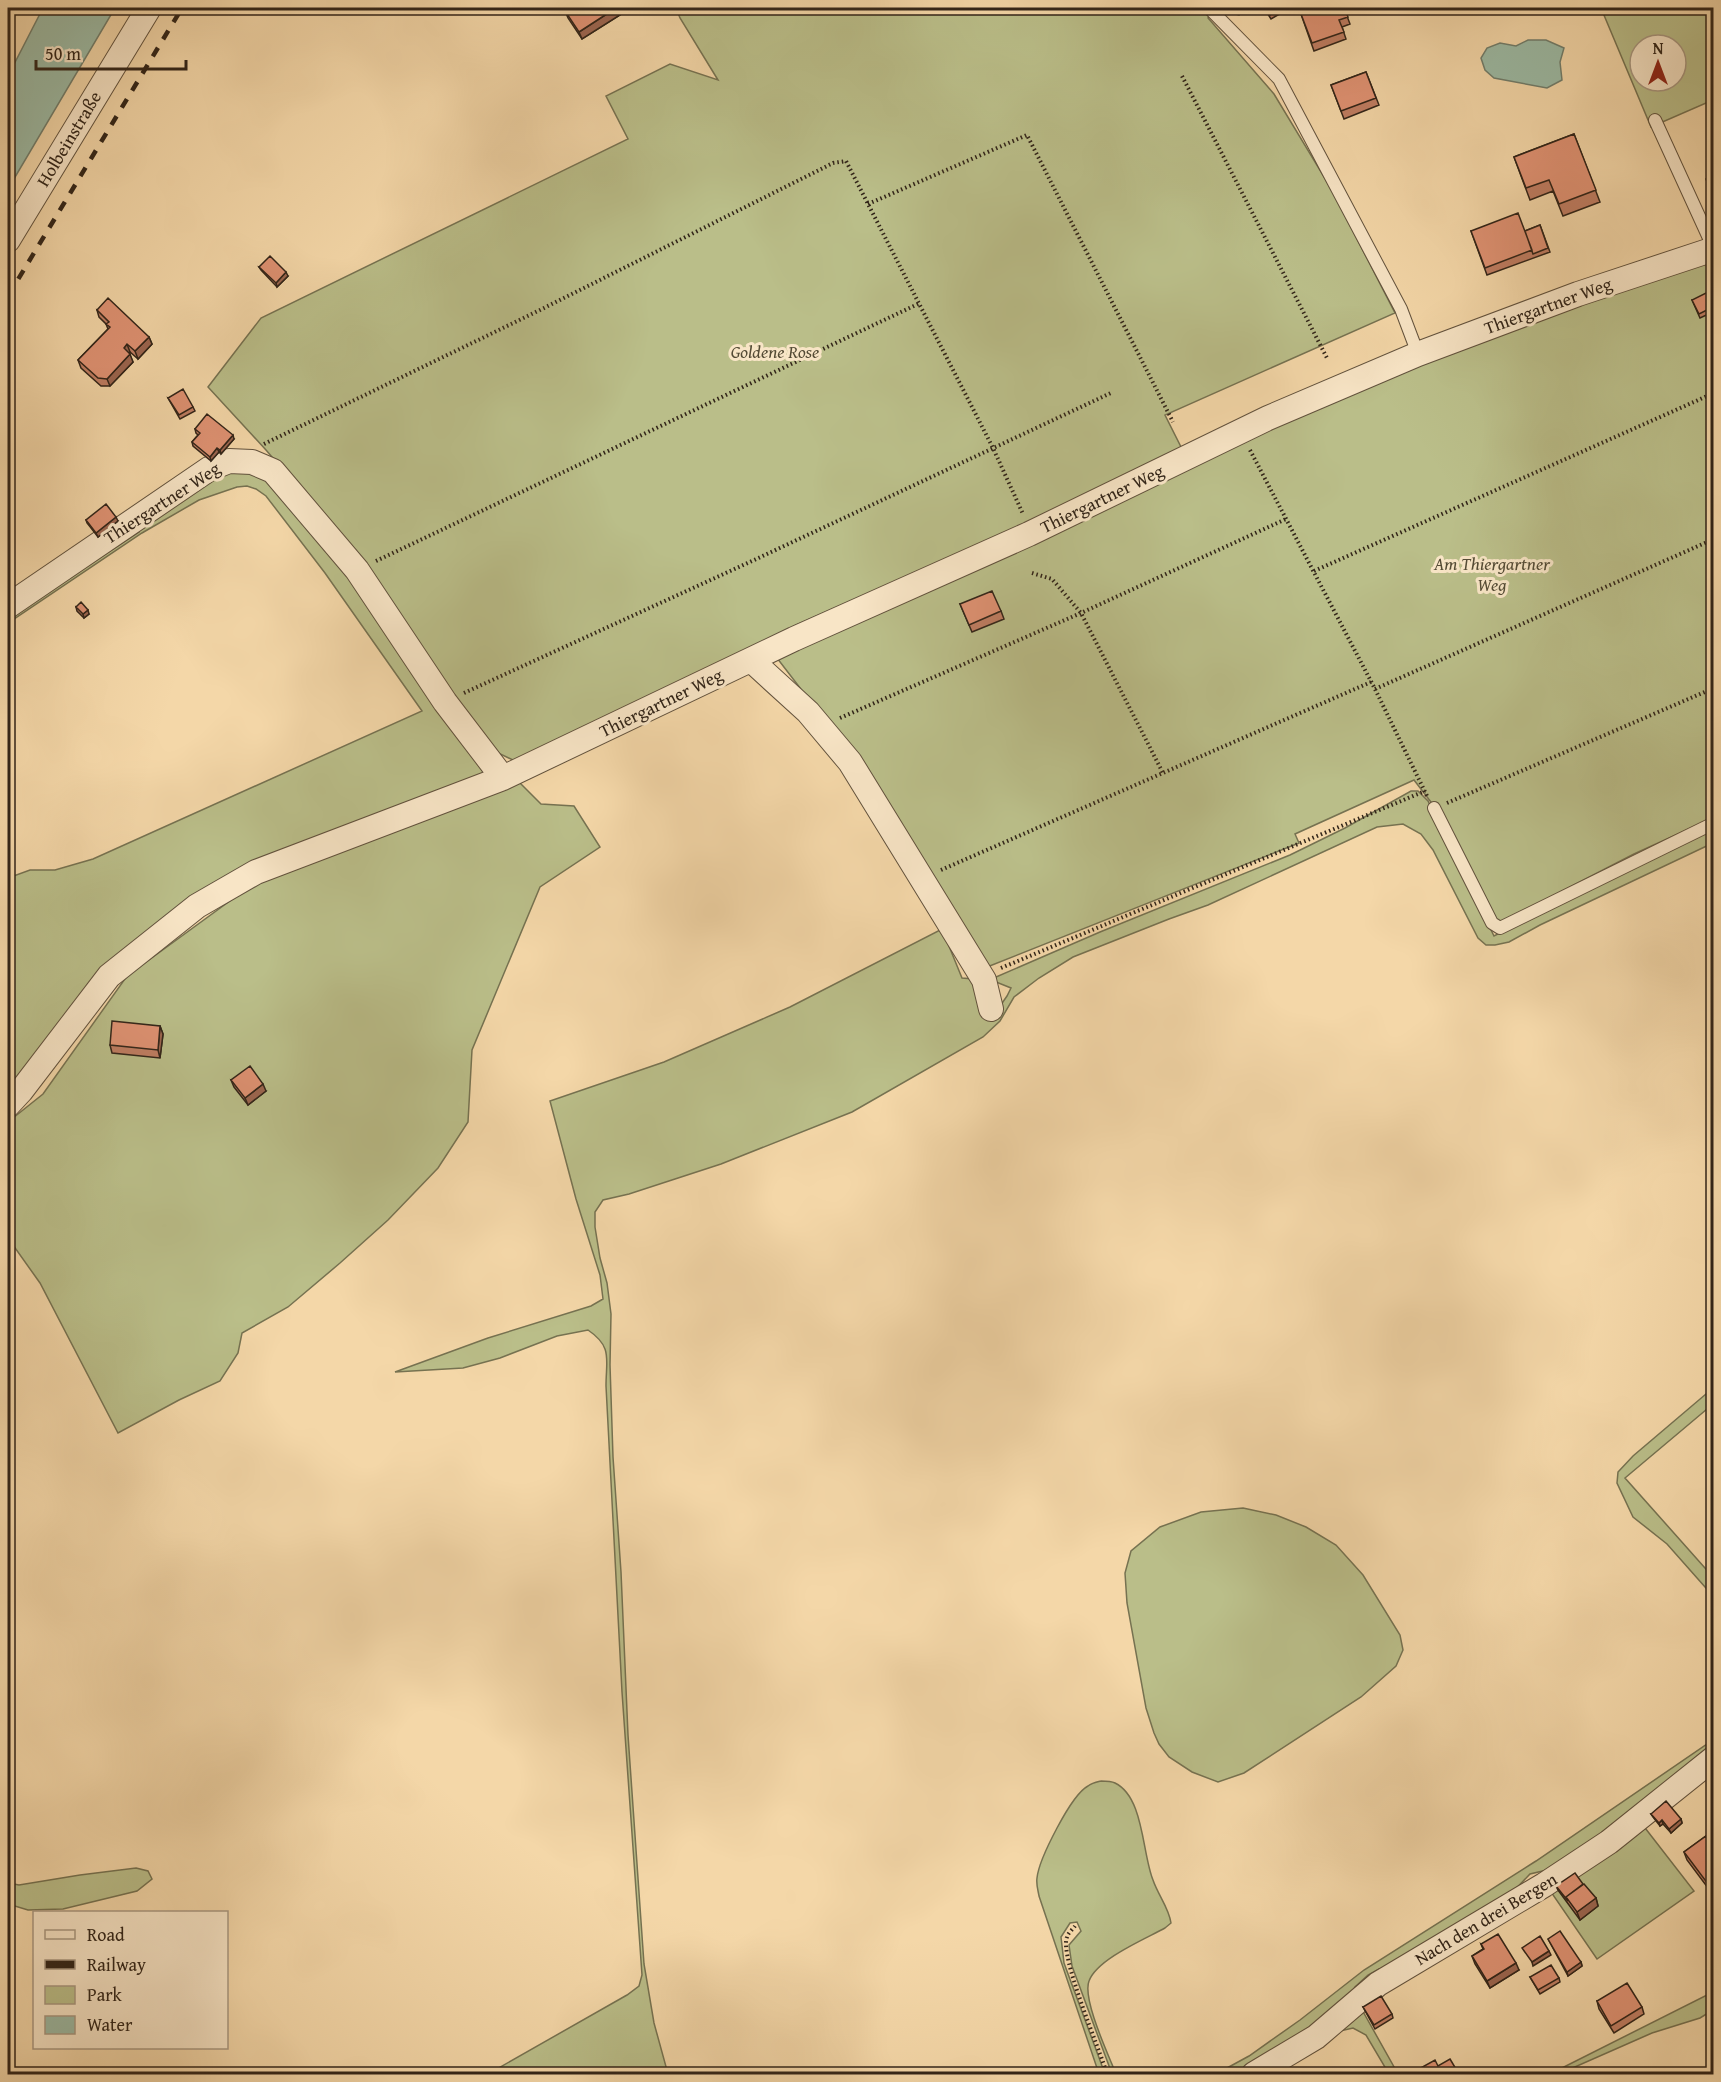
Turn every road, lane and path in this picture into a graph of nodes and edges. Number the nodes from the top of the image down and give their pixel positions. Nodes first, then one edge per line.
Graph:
1 (18, 8) edge
2 (149, 8) edge
3 (1209, 8) edge
4 (8, 24) edge
5 (1182, 76) dead end
6 (1655, 120) dead end
7 (868, 204) junction
8 (8, 240) edge
9 (1713, 249) edge
10 (920, 303) junction
11 (1418, 354) junction
12 (1327, 358) dead end
13 (1113, 392) dead end
14 (1713, 393) edge
15 (1173, 422) dead end
16 (1241, 431) junction
17 (993, 447) junction
18 (252, 462) junction
19 (1286, 519) junction
20 (1029, 534) junction
21 (1713, 539) edge
22 (357, 570) junction
23 (1314, 571) junction
24 (1032, 573) dead end
25 (8, 606) edge
26 (1081, 613) junction
27 (751, 660) junction
28 (1371, 682) junction
29 (1713, 688) edge
30 (1375, 689) junction
31 (445, 702) junction
32 (820, 726) junction
33 (1163, 773) junction
34 (503, 778) junction
35 (1425, 791) junction
36 (1434, 808) junction
37 (1713, 823) edge
38 (921, 879) junction
39 (984, 980) junction
40 (991, 1009) dead end
41 (8, 1105) edge
42 (1713, 1758) edge
43 (1075, 1926) dead end
44 (1107, 2074) edge
45 (1254, 2074) edge

1 - 4 path
2 - 8 street, Holbeinstraße
3 - 11 lane
5 - 12 path
6 - 9 lane
7 - 10 path
7 - 15 path
7 - 18 path
9 - 11 street, Thiergartner Weg
10 - 17 path
10 - 22 path
11 - 16 street, Thiergartner Weg
13 - 17 path
14 - 23 path
16 - 19 path
16 - 20 street, Thiergartner Weg
17 - 20 path
17 - 31 path
18 - 22 street
18 - 25 street, Thiergartner Weg
19 - 23 path
19 - 26 path
20 - 27 street, Thiergartner Weg
21 - 30 path
22 - 31 street
23 - 28 path
24 - 26 path
26 - 32 path
26 - 33 path
27 - 32 street
27 - 34 street, Thiergartner Weg
28 - 30 path
28 - 33 path
29 - 36 path
30 - 35 path
31 - 34 street
32 - 38 street
33 - 38 path
34 - 41 street, Thiergartner Weg
35 - 36 path
35 - 39 path
36 - 37 lane
38 - 39 street
39 - 40 street
42 - 45 street, Nach den drei Bergen
43 - 44 path

